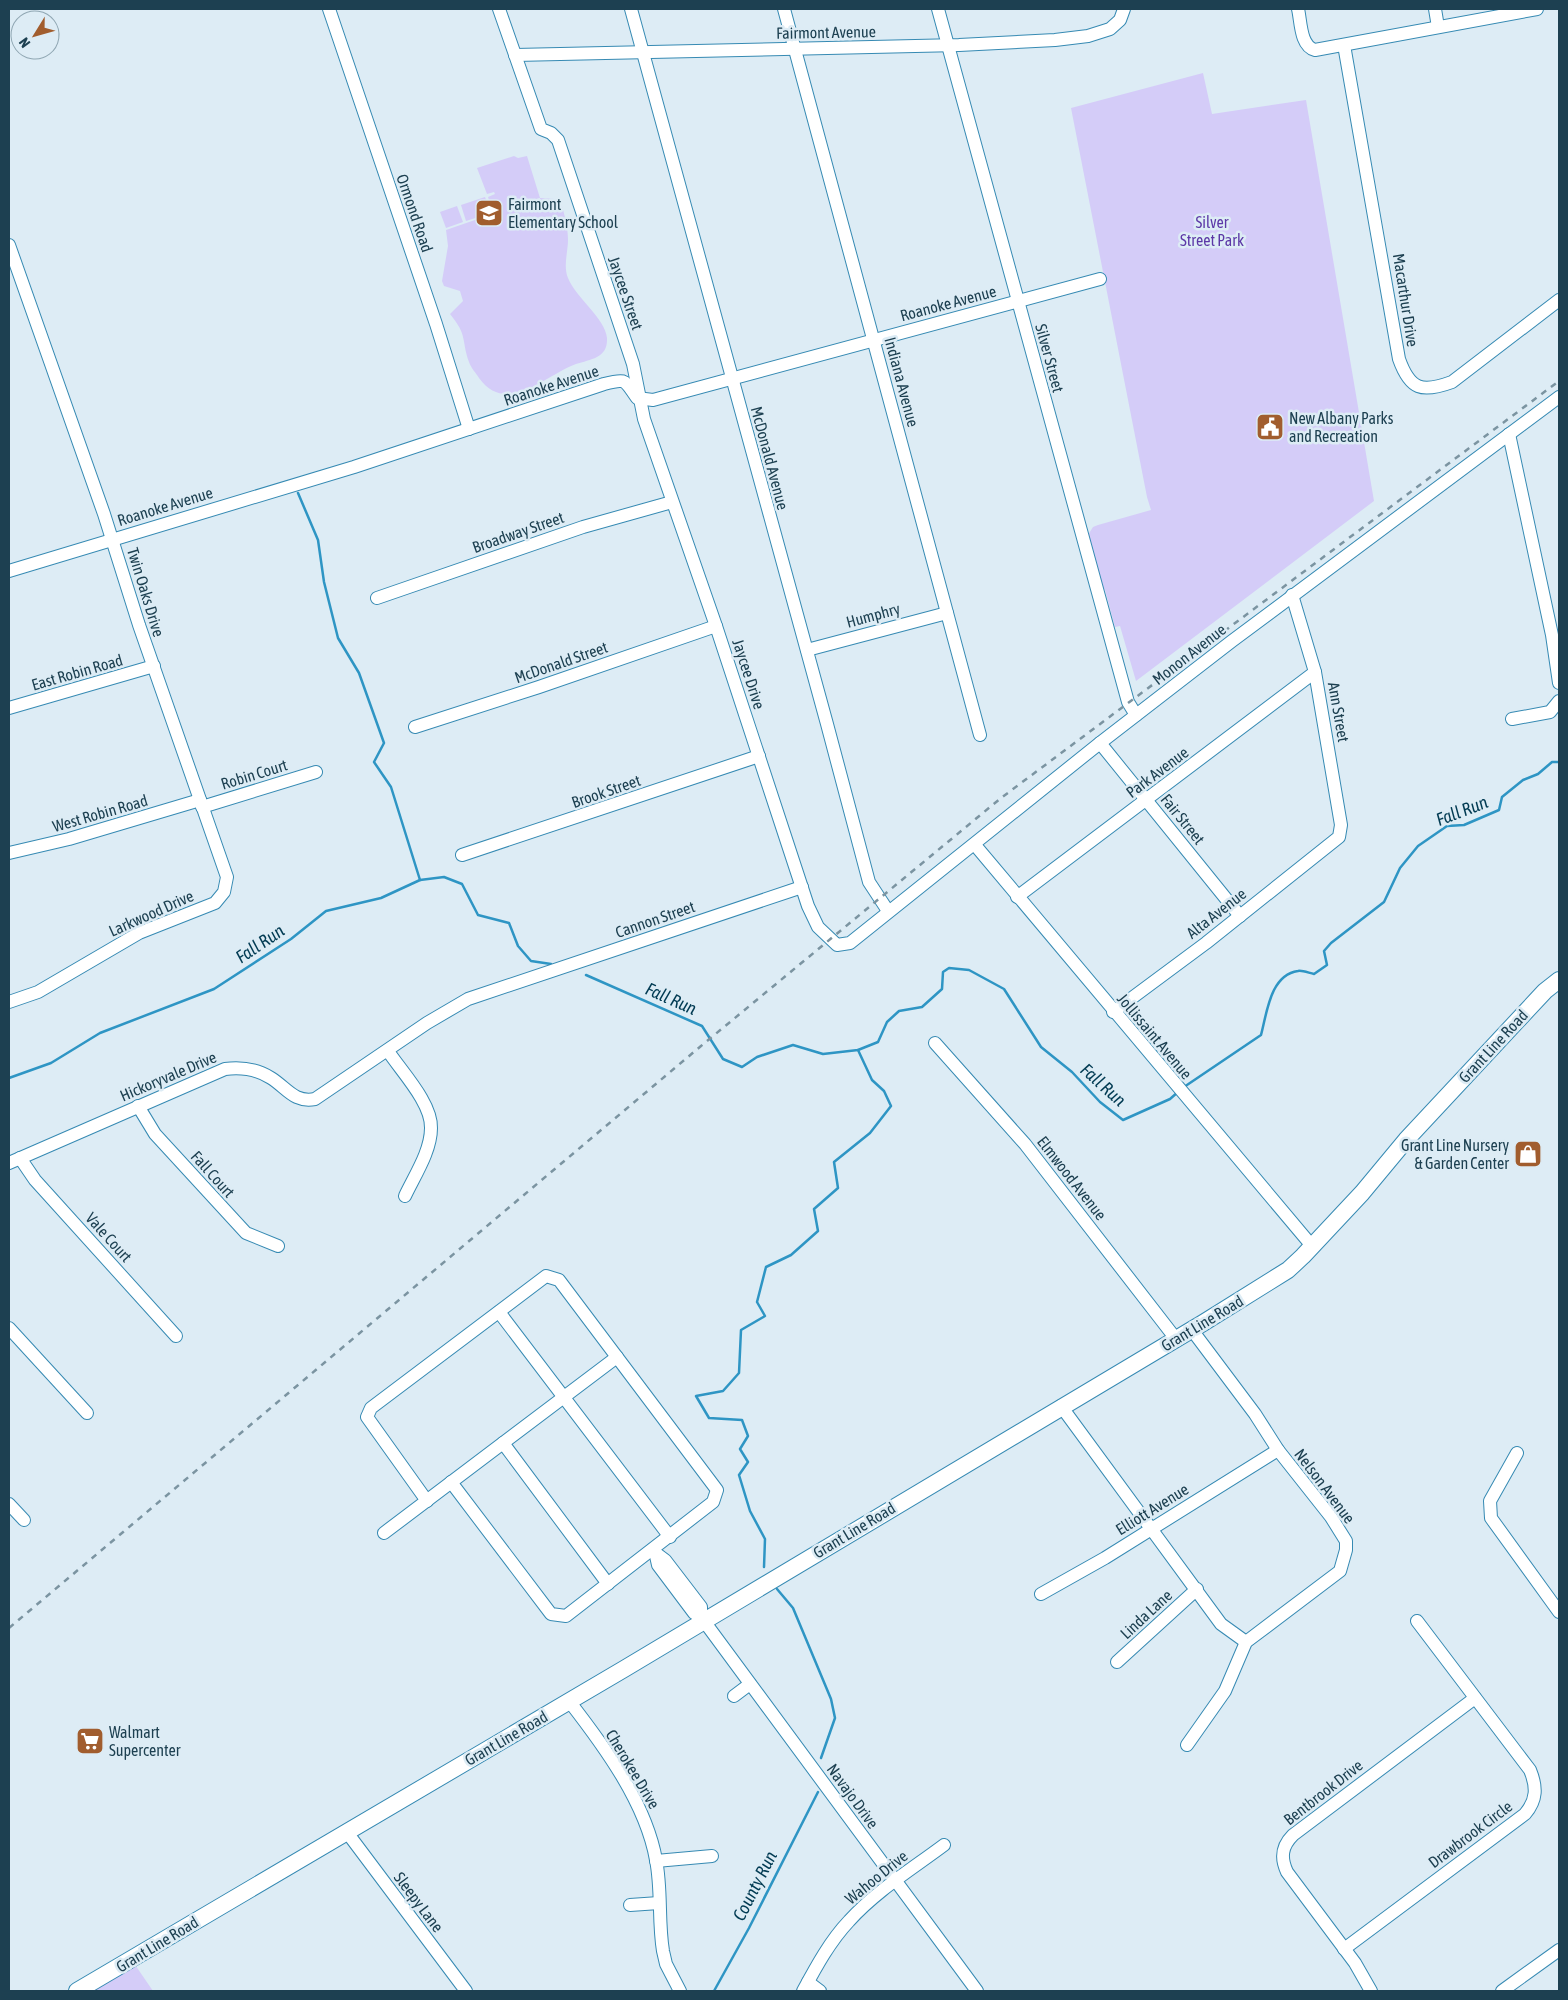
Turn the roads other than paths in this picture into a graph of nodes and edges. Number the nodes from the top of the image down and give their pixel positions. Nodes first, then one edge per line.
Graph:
1 (329, 9) edge
2 (499, 9) edge
3 (631, 9) edge
4 (784, 9) edge
5 (938, 9) edge
6 (1124, 9) edge
7 (1298, 9) edge
8 (1435, 9) edge
9 (1537, 9) edge
10 (1438, 27) junction
11 (947, 45) junction
12 (1344, 45) junction
13 (795, 49) junction
14 (642, 52) junction
15 (515, 55) junction
16 (9, 245) edge
17 (1100, 279) dead end
18 (1559, 300) edge
19 (1018, 301) junction
20 (874, 340) junction
21 (732, 378) junction
22 (1559, 397) edge
23 (639, 398) junction
24 (469, 429) junction
25 (1509, 434) junction
26 (672, 502) junction
27 (112, 539) junction
28 (9, 571) edge
29 (1292, 595) junction
30 (377, 598) dead end
31 (947, 613) junction
32 (716, 626) junction
33 (1550, 636) edge
34 (807, 650) junction
35 (154, 666) junction
36 (1316, 672) junction
37 (1559, 683) edge
38 (1559, 701) edge
39 (9, 708) edge
40 (1136, 714) junction
41 (1512, 719) dead end
42 (415, 727) dead end
43 (980, 735) dead end
44 (1100, 743) junction
45 (759, 756) junction
46 (316, 772) dead end
47 (1147, 801) junction
48 (201, 803) junction
49 (1339, 837) joint
50 (975, 845) junction
51 (9, 853) edge
52 (462, 855) dead end
53 (802, 887) junction
54 (1017, 897) junction
55 (888, 911) junction
56 (1240, 916) junction
57 (845, 945) joint
58 (1559, 980) edge
59 (518, 982) joint
60 (9, 1002) edge
61 (1113, 1012) junction
62 (935, 1043) dead end
63 (388, 1050) junction
64 (138, 1106) junction
65 (14, 1160) edge
66 (406, 1196) dead end
67 (278, 1246) dead end
68 (1312, 1246) junction
69 (499, 1312) junction
70 (9, 1328) edge
71 (1192, 1330) junction
72 (176, 1336) dead end
73 (1176, 1339) junction
74 (617, 1356) junction
75 (564, 1397) junction
76 (1061, 1406) junction
77 (86, 1413) dead end
78 (503, 1443) junction
79 (1278, 1450) junction
80 (1517, 1453) dead end
81 (451, 1482) junction
82 (427, 1500) junction
83 (9, 1504) edge
84 (24, 1520) dead end
85 (1151, 1528) junction
86 (384, 1533) dead end
87 (670, 1537) junction
88 (654, 1553) junction
89 (608, 1584) junction
90 (1197, 1589) junction
91 (1041, 1594) dead end
92 (1559, 1612) edge
93 (702, 1619) junction
94 (1417, 1621) dead end
95 (1246, 1642) junction
96 (1118, 1662) dead end
97 (750, 1684) junction
98 (734, 1696) dead end
99 (1475, 1698) junction
100 (569, 1701) junction
101 (1187, 1745) dead end
102 (346, 1831) junction
103 (944, 1844) dead end
104 (712, 1856) dead end
105 (656, 1860) junction
106 (895, 1881) junction
107 (659, 1903) junction
108 (630, 1905) dead end
109 (1344, 1949) junction
110 (1559, 1950) edge
111 (805, 1987) edge
112 (77, 1991) edge
113 (466, 1991) edge
114 (680, 1991) edge
115 (820, 1991) edge
116 (977, 1991) edge
117 (1371, 1991) edge
118 (1505, 1991) edge

1 - 24 street, Ormond Road
2 - 15 street, Jaycee Street
3 - 14 street, McDonald Avenue
4 - 13 street, Indiana Avenue
5 - 11 street, Silver Street
6 - 11 street, Fairmont Avenue
7 - 12 street
8 - 10 street
9 - 10 street
10 - 12 street
11 - 13 street, Fairmont Avenue
11 - 19 street, Silver Street
12 - 18 street, Macarthur Drive
13 - 14 street, Fairmont Avenue
13 - 20 street, Indiana Avenue
14 - 15 street, Fairmont Avenue
14 - 21 street, McDonald Avenue
15 - 23 street, Jaycee Street
16 - 27 street, Twin Oaks Drive
17 - 19 street, Roanoke Avenue
19 - 20 street, Roanoke Avenue
19 - 40 street, Silver Street
20 - 21 street, Roanoke Avenue
20 - 31 street, Indiana Avenue
21 - 23 street, Roanoke Avenue
21 - 34 street, McDonald Avenue
22 - 25 street, Monon Avenue
23 - 24 street, Roanoke Avenue
23 - 26 street, Jaycee Drive
24 - 27 street, Roanoke Avenue
25 - 29 street, Monon Avenue
25 - 33 street
26 - 30 street, Broadway Street
26 - 32 street, Jaycee Drive
27 - 28 street, Roanoke Avenue
27 - 35 street, Twin Oaks Drive
29 - 36 street, Ann Street
29 - 40 street, Monon Avenue
31 - 34 street, Humphry
31 - 43 street, Indiana Avenue
32 - 42 street, McDonald Street
32 - 45 street, Jaycee Drive
33 - 37 street
34 - 55 street, McDonald Avenue
35 - 39 street, East Robin Road
35 - 48 street, Twin Oaks Drive
36 - 47 street, Park Avenue
36 - 49 street, Ann Street
38 - 41 street
40 - 44 street, Monon Avenue
44 - 47 street, Fair Street
44 - 50 street, Monon Avenue
45 - 52 street, Brook Street
45 - 53 street, Jaycee Drive
46 - 48 street, Robin Court
47 - 54 street, Park Avenue
47 - 56 street, Fair Street
48 - 51 street, West Robin Road
48 - 60 street, Larkwood Drive
49 - 56 street, Alta Avenue
50 - 54 street, Jollissaint Avenue
50 - 55 street, Monon Avenue
53 - 57 street, Jaycee Drive
53 - 59 street, Cannon Street
54 - 61 street, Jollissaint Avenue
55 - 57 street, Monon Avenue
56 - 61 street, Alta Avenue
58 - 68 main road, Grant Line Road
59 - 63 street, Hickoryvale Drive
61 - 68 street, Jollissaint Avenue
62 - 73 street, Elmwood Avenue
63 - 64 street, Hickoryvale Drive
63 - 66 street
64 - 65 street, Hickoryvale Drive
64 - 67 street, Fall Court
65 - 72 street, Vale Court
68 - 71 main road, Grant Line Road
69 - 74 street
69 - 75 street
69 - 82 street
70 - 77 street
71 - 73 main road, Grant Line Road
71 - 79 street, Nelson Avenue
73 - 76 main road, Grant Line Road
74 - 75 street
74 - 87 street
75 - 78 street
75 - 87 street
76 - 85 street
76 - 93 main road, Grant Line Road
78 - 81 street
78 - 89 street
79 - 85 street, Elliott Avenue
79 - 95 street, Nelson Avenue
80 - 92 street
81 - 82 street
81 - 89 street
82 - 86 street
83 - 84 street
85 - 90 street
85 - 91 street, Elliott Avenue
87 - 88 street
88 - 89 street
88 - 93 street, Navajo Drive
90 - 95 street
90 - 96 street, Linda Lane
93 - 97 street, Navajo Drive
93 - 100 main road, Grant Line Road
94 - 99 street, Drawbrook Circle
95 - 101 street, Nelson Avenue
97 - 98 street
97 - 106 street, Navajo Drive
99 - 109 street, Drawbrook Circle
99 - 109 street, Bentbrook Drive
100 - 102 main road, Grant Line Road
100 - 105 street, Cherokee Drive
102 - 112 main road, Grant Line Road
102 - 113 street, Sleepy Lane
103 - 106 street, Wahoo Drive
104 - 105 street
105 - 107 street, Cherokee Drive
106 - 111 street, Wahoo Drive
106 - 116 street, Navajo Drive
107 - 108 street
107 - 114 street, Cherokee Drive
109 - 117 street, Bentbrook Drive
110 - 118 street
111 - 115 street

